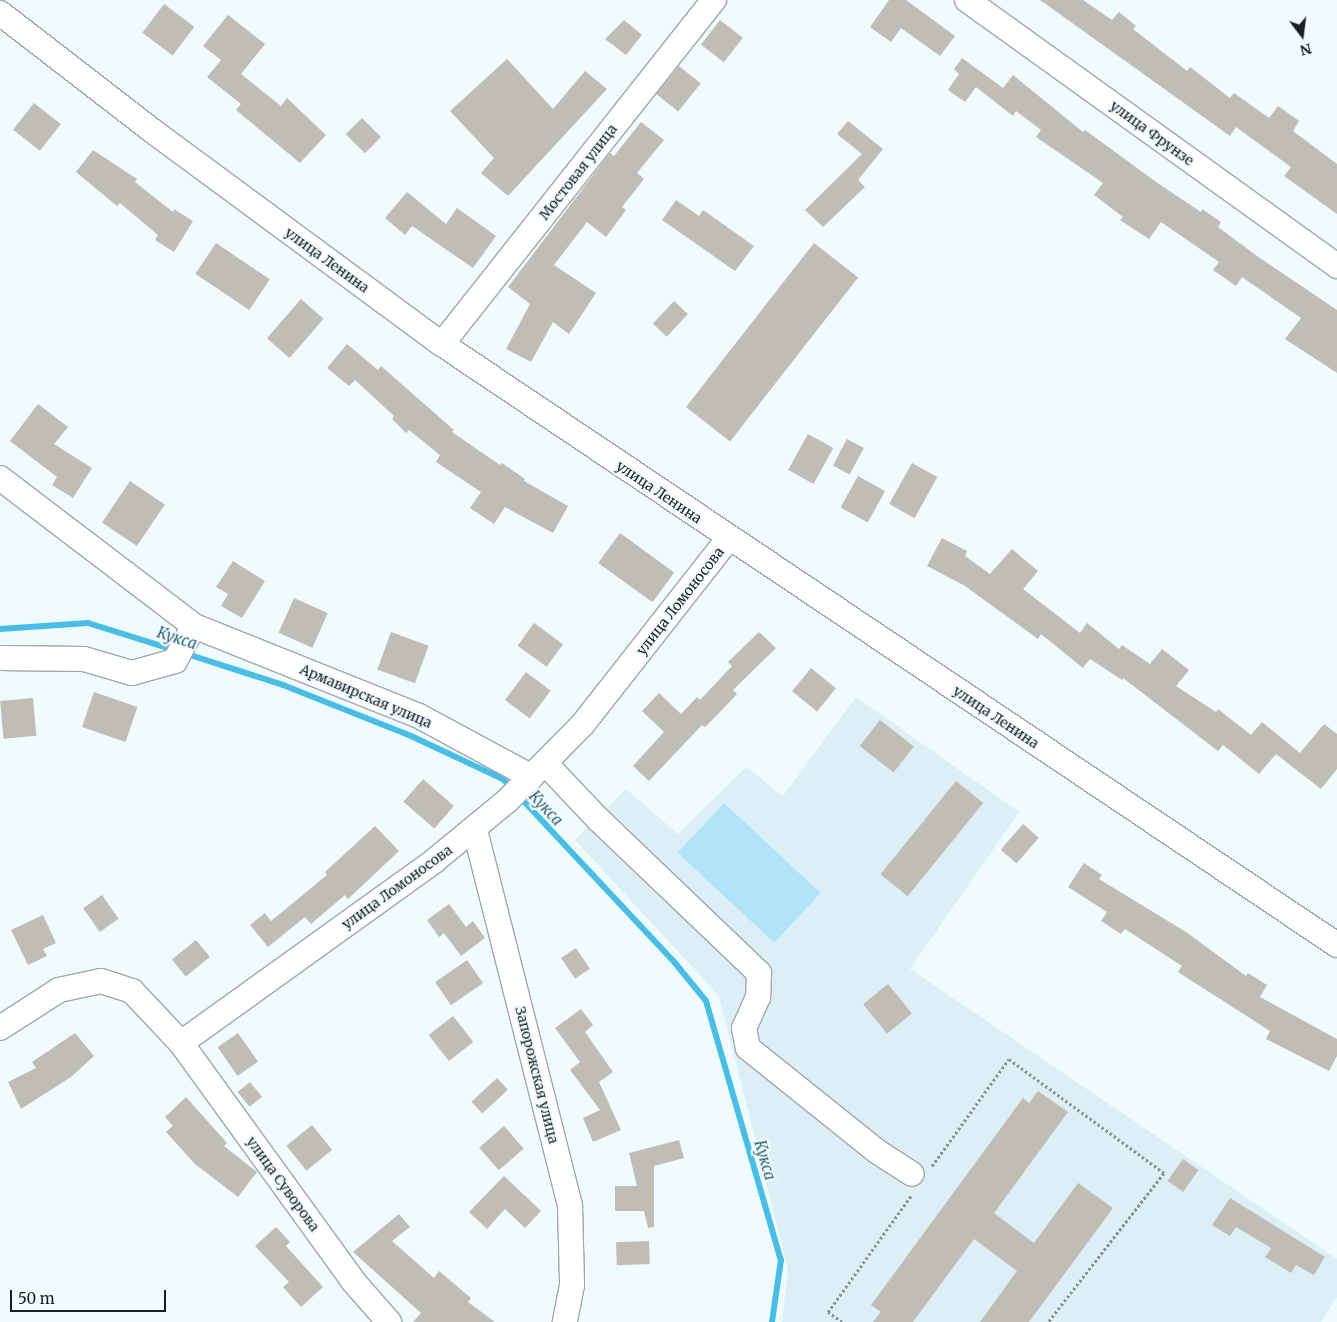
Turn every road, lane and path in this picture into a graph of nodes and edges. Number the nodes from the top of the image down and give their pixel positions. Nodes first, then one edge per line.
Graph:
1 (714, 0) edge
2 (966, 0) edge
3 (0, 13) edge
4 (1337, 266) edge
5 (442, 344) junction
6 (0, 478) edge
7 (728, 539) junction
8 (184, 643) junction
9 (0, 658) edge
10 (527, 782) junction
11 (475, 830) junction
12 (1337, 945) edge
13 (0, 1028) edge
14 (181, 1044) junction
15 (919, 1178) junction
16 (389, 1322) edge
17 (564, 1322) edge
18 (842, 1322) edge
19 (1048, 1322) edge

1 - 5 street, Мостовая улица
2 - 4 street, улица Фрунзе
3 - 5 street, улица Ленина
5 - 7 street, улица Ленина
6 - 8 street, Армавирская улица
7 - 10 street, улица Ломоносова
7 - 12 street, улица Ленина
8 - 9 street
8 - 10 street, Армавирская улица
10 - 11 street, улица Ломоносова
10 - 15 street, Армавирская улица
11 - 14 street, улица Ломоносова
11 - 17 street, Запорожская улица
13 - 14 street
14 - 16 street, улица Суворова
15 - 18 path
15 - 19 path

